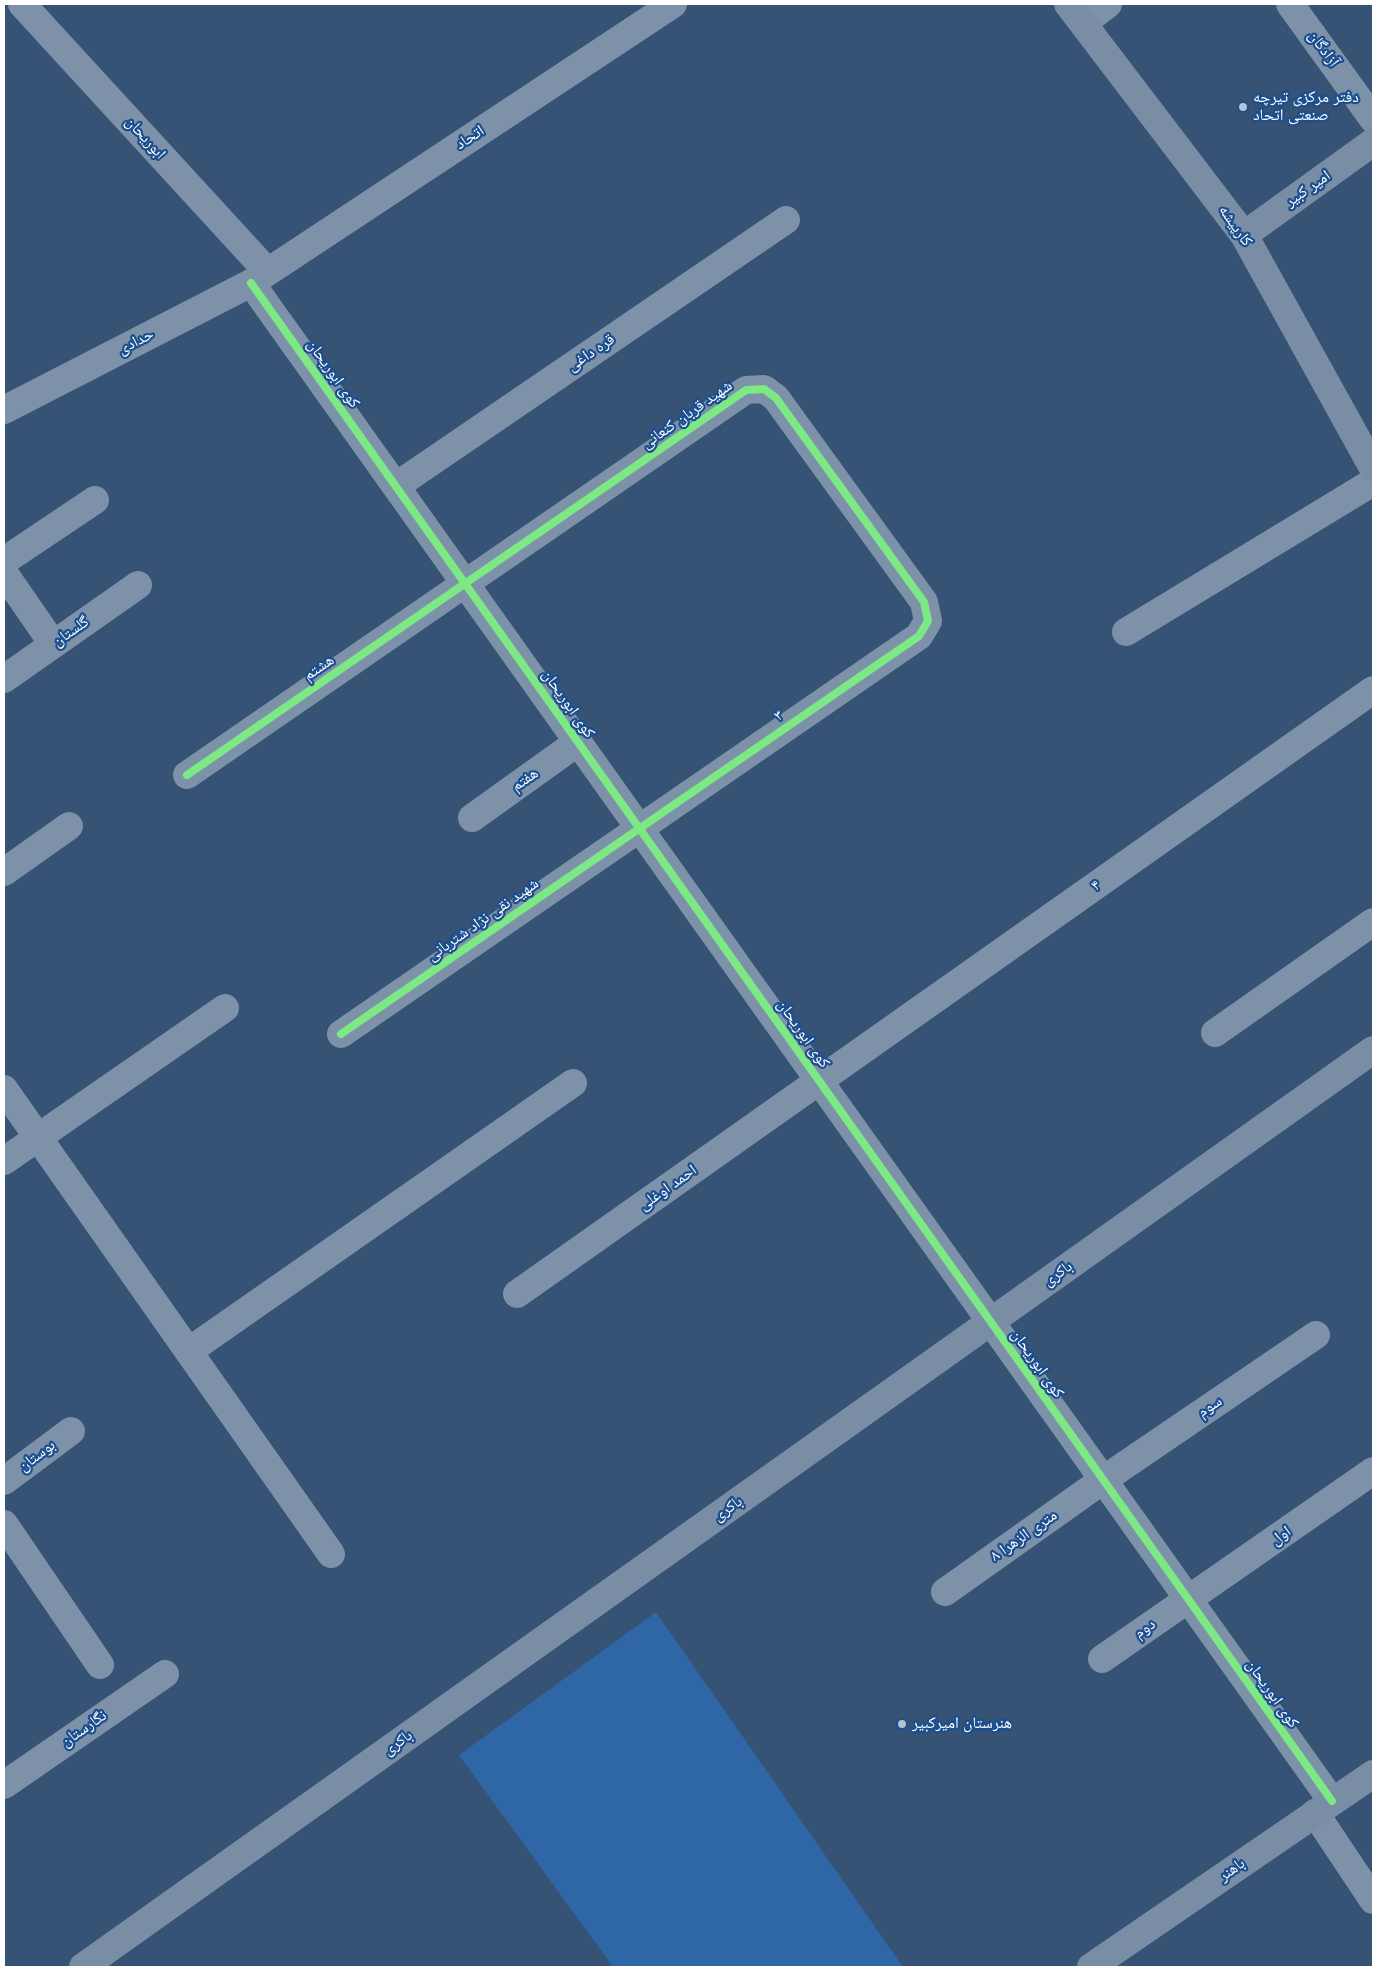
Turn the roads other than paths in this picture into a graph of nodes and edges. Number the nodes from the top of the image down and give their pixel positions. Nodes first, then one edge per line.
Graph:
1 (673, 4) edge
2 (1108, 4) edge
3 (1290, 4) edge
4 (34, 8) edge
5 (1076, 14) edge
6 (1373, 119) edge
7 (1373, 142) edge
8 (786, 220) dead end
9 (1244, 235) junction
10 (259, 277) junction
11 (4, 410) edge
12 (1373, 468) edge
13 (1373, 482) edge
14 (396, 486) junction
15 (96, 500) dead end
16 (4, 561) edge
17 (4, 573) edge
18 (466, 584) junction
19 (138, 585) dead end
20 (928, 621) joint
21 (1126, 632) dead end
22 (53, 644) junction
23 (4, 678) edge
24 (1373, 690) edge
25 (578, 742) junction
26 (187, 775) dead end
27 (472, 818) dead end
28 (69, 826) dead end
29 (640, 829) junction
30 (4, 872) edge
31 (1373, 922) edge
32 (225, 1008) dead end
33 (1215, 1033) dead end
34 (341, 1034) dead end
35 (1373, 1050) edge
36 (819, 1081) junction
37 (573, 1083) dead end
38 (4, 1089) edge
39 (38, 1137) junction
40 (4, 1161) edge
41 (517, 1294) dead end
42 (990, 1322) junction
43 (1316, 1335) dead end
44 (189, 1351) junction
45 (71, 1431) dead end
46 (1373, 1472) edge
47 (1103, 1480) junction
48 (4, 1481) edge
49 (4, 1524) edge
50 (331, 1554) dead end
51 (945, 1592) dead end
52 (1188, 1600) junction
53 (1102, 1659) dead end
54 (100, 1665) dead end
55 (165, 1674) dead end
56 (1373, 1774) edge
57 (4, 1785) edge
58 (1323, 1807) junction
59 (1373, 1900) edge
60 (83, 1967) edge
61 (1090, 1967) edge

1 - 10 street, اتحاد
2 - 5 street
3 - 6 street, آزادگان
4 - 10 street, ابوریحان
5 - 9 street, کارپیشه
7 - 9 street, امیر کبیر
8 - 14 street, قره داغی
9 - 12 street, کارپیشه
10 - 11 street, حدادی
10 - 14 street, کوی ابوریحان
13 - 21 street
14 - 18 street, کوی ابوریحان
15 - 16 street
17 - 22 street
18 - 20 street, شهید قربان کنعانی
18 - 25 street, کوی ابوریحان
18 - 26 street, هشتم
19 - 22 street, گلستان
20 - 29 street, ۳
22 - 23 street, گلستان
24 - 36 street, ۴
25 - 27 street, هفتم
25 - 29 street, کوی ابوریحان
28 - 30 street
29 - 34 street, شهید نقی نژاد شتربانی
29 - 36 street, کوی ابوریحان
31 - 33 street
32 - 39 street
35 - 42 street, باکری
36 - 41 street, احمد اوغلی
36 - 42 street, کوی ابوریحان
37 - 44 street
38 - 39 street
39 - 40 street
39 - 44 street
42 - 47 street, کوی ابوریحان
42 - 60 street, باکری
43 - 47 street, سوم
44 - 50 street
45 - 48 street, بوستان
46 - 52 street, اول
47 - 51 street, ۸ متری الزهرا
47 - 52 street, کوی ابوریحان
49 - 54 street
52 - 53 street, دوم
52 - 58 street, کوی ابوریحان
55 - 57 street, نگارستان
56 - 58 street, باهنر
58 - 59 street, کوی ابوریحان
58 - 61 street, باهنر

